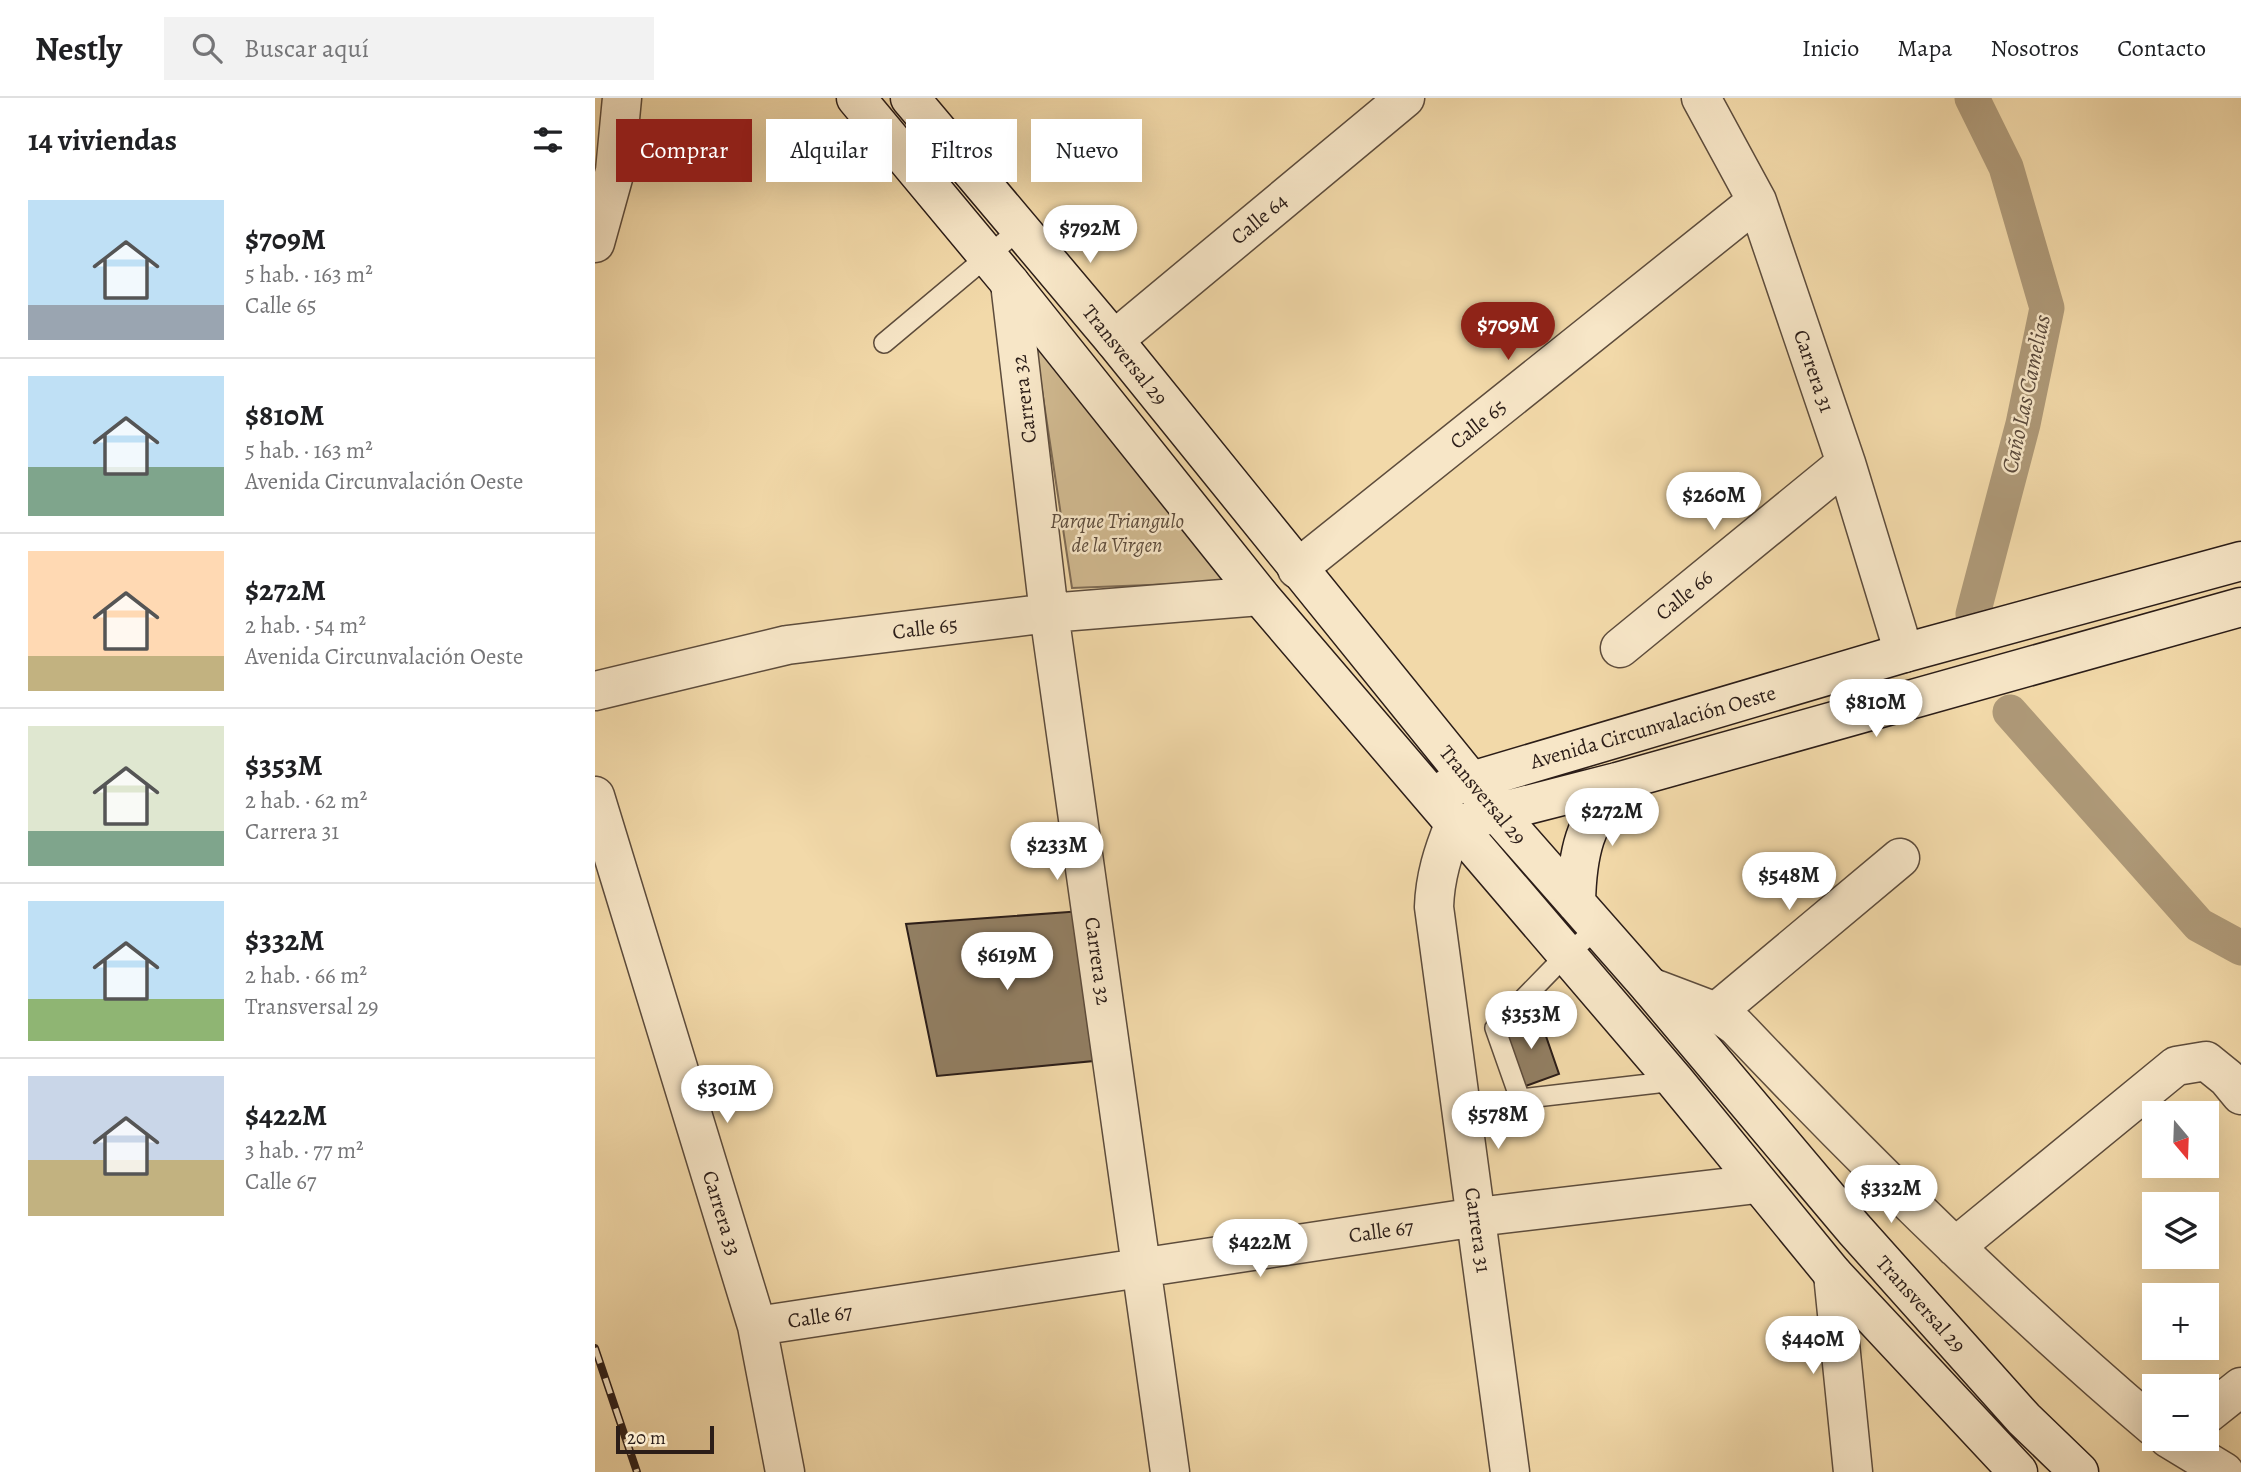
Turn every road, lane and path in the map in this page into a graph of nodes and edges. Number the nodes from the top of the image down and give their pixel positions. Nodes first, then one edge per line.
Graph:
1 (622, 98) edge
2 (856, 98) edge
3 (1405, 98) edge
4 (1701, 98) edge
5 (913, 99) edge
6 (1757, 201) junction
7 (1020, 229) junction
8 (595, 243) edge
9 (999, 269) junction
10 (1114, 340) junction
11 (884, 343) dead end
12 (1846, 463) junction
13 (2241, 561) edge
14 (1297, 569) junction
15 (1260, 596) junction
16 (2241, 607) edge
17 (1049, 612) junction
18 (1620, 648) dead end
19 (1904, 653) junction
20 (595, 691) edge
21 (1471, 781) junction
22 (1616, 782) junction
23 (1429, 794) junction
24 (595, 796) edge
25 (1496, 812) junction
26 (1454, 825) junction
27 (1900, 858) dead end
28 (1587, 916) junction
29 (1566, 955) junction
30 (1650, 988) junction
31 (1716, 1012) junction
32 (1675, 1081) junction
33 (2241, 1096) edge
34 (1757, 1184) junction
35 (1477, 1217) junction
36 (1955, 1247) junction
37 (1140, 1266) junction
38 (1833, 1274) junction
39 (757, 1326) junction
40 (2241, 1387) edge
41 (2219, 1404) edge
42 (2142, 1416) edge
43 (2190, 1451) edge
44 (785, 1472) edge
45 (1170, 1472) edge
46 (1510, 1472) edge
47 (1853, 1472) edge
48 (2018, 1472) edge
49 (2078, 1472) edge
50 (2224, 1472) edge

1 - 8 street
2 - 9 street, Transversal 29
3 - 10 street, Calle 64
4 - 6 street, Carrera 31
5 - 7 street, Transversal 29
6 - 12 street, Carrera 31
6 - 14 street, Calle 65
7 - 9 lane
7 - 10 street, Transversal 29
9 - 11 lane
9 - 15 street, Transversal 29
9 - 17 street, Carrera 32
10 - 14 street, Transversal 29
12 - 18 street, Calle 66
12 - 19 street, Carrera 31
13 - 19 street, Avenida Circunvalación Oeste
14 - 21 street, Transversal 29
15 - 17 street, Calle 65
15 - 23 street, Transversal 29
16 - 22 street, Avenida Circunvalación Oeste
17 - 20 street, Calle 65
17 - 37 street, Carrera 32
19 - 21 street, Avenida Circunvalación Oeste
21 - 23 street, Avenida Circunvalación Oeste
21 - 25 street, Transversal 29
22 - 25 street, Avenida Circunvalación Oeste
22 - 28 street
23 - 26 street, Transversal 29
24 - 39 street, Carrera 33
25 - 26 street, Avenida Circunvalación Oeste
25 - 28 street, Transversal 29
26 - 29 street, Transversal 29
26 - 35 street, Carrera 31
27 - 31 street
28 - 29 lane
28 - 30 street, Transversal 29
29 - 32 street, Transversal 29
29 - 32 lane
30 - 31 street
30 - 49 street, Transversal 29
31 - 36 street
32 - 34 street, Transversal 29
33 - 36 street
34 - 35 street, Calle 67
34 - 38 street, Transversal 29
35 - 37 street, Calle 67
35 - 46 street, Carrera 31
36 - 42 street
37 - 39 street, Calle 67
37 - 45 street, Carrera 32
38 - 47 street
38 - 48 street, Transversal 29
39 - 44 street, Carrera 33
40 - 41 street
43 - 50 street

